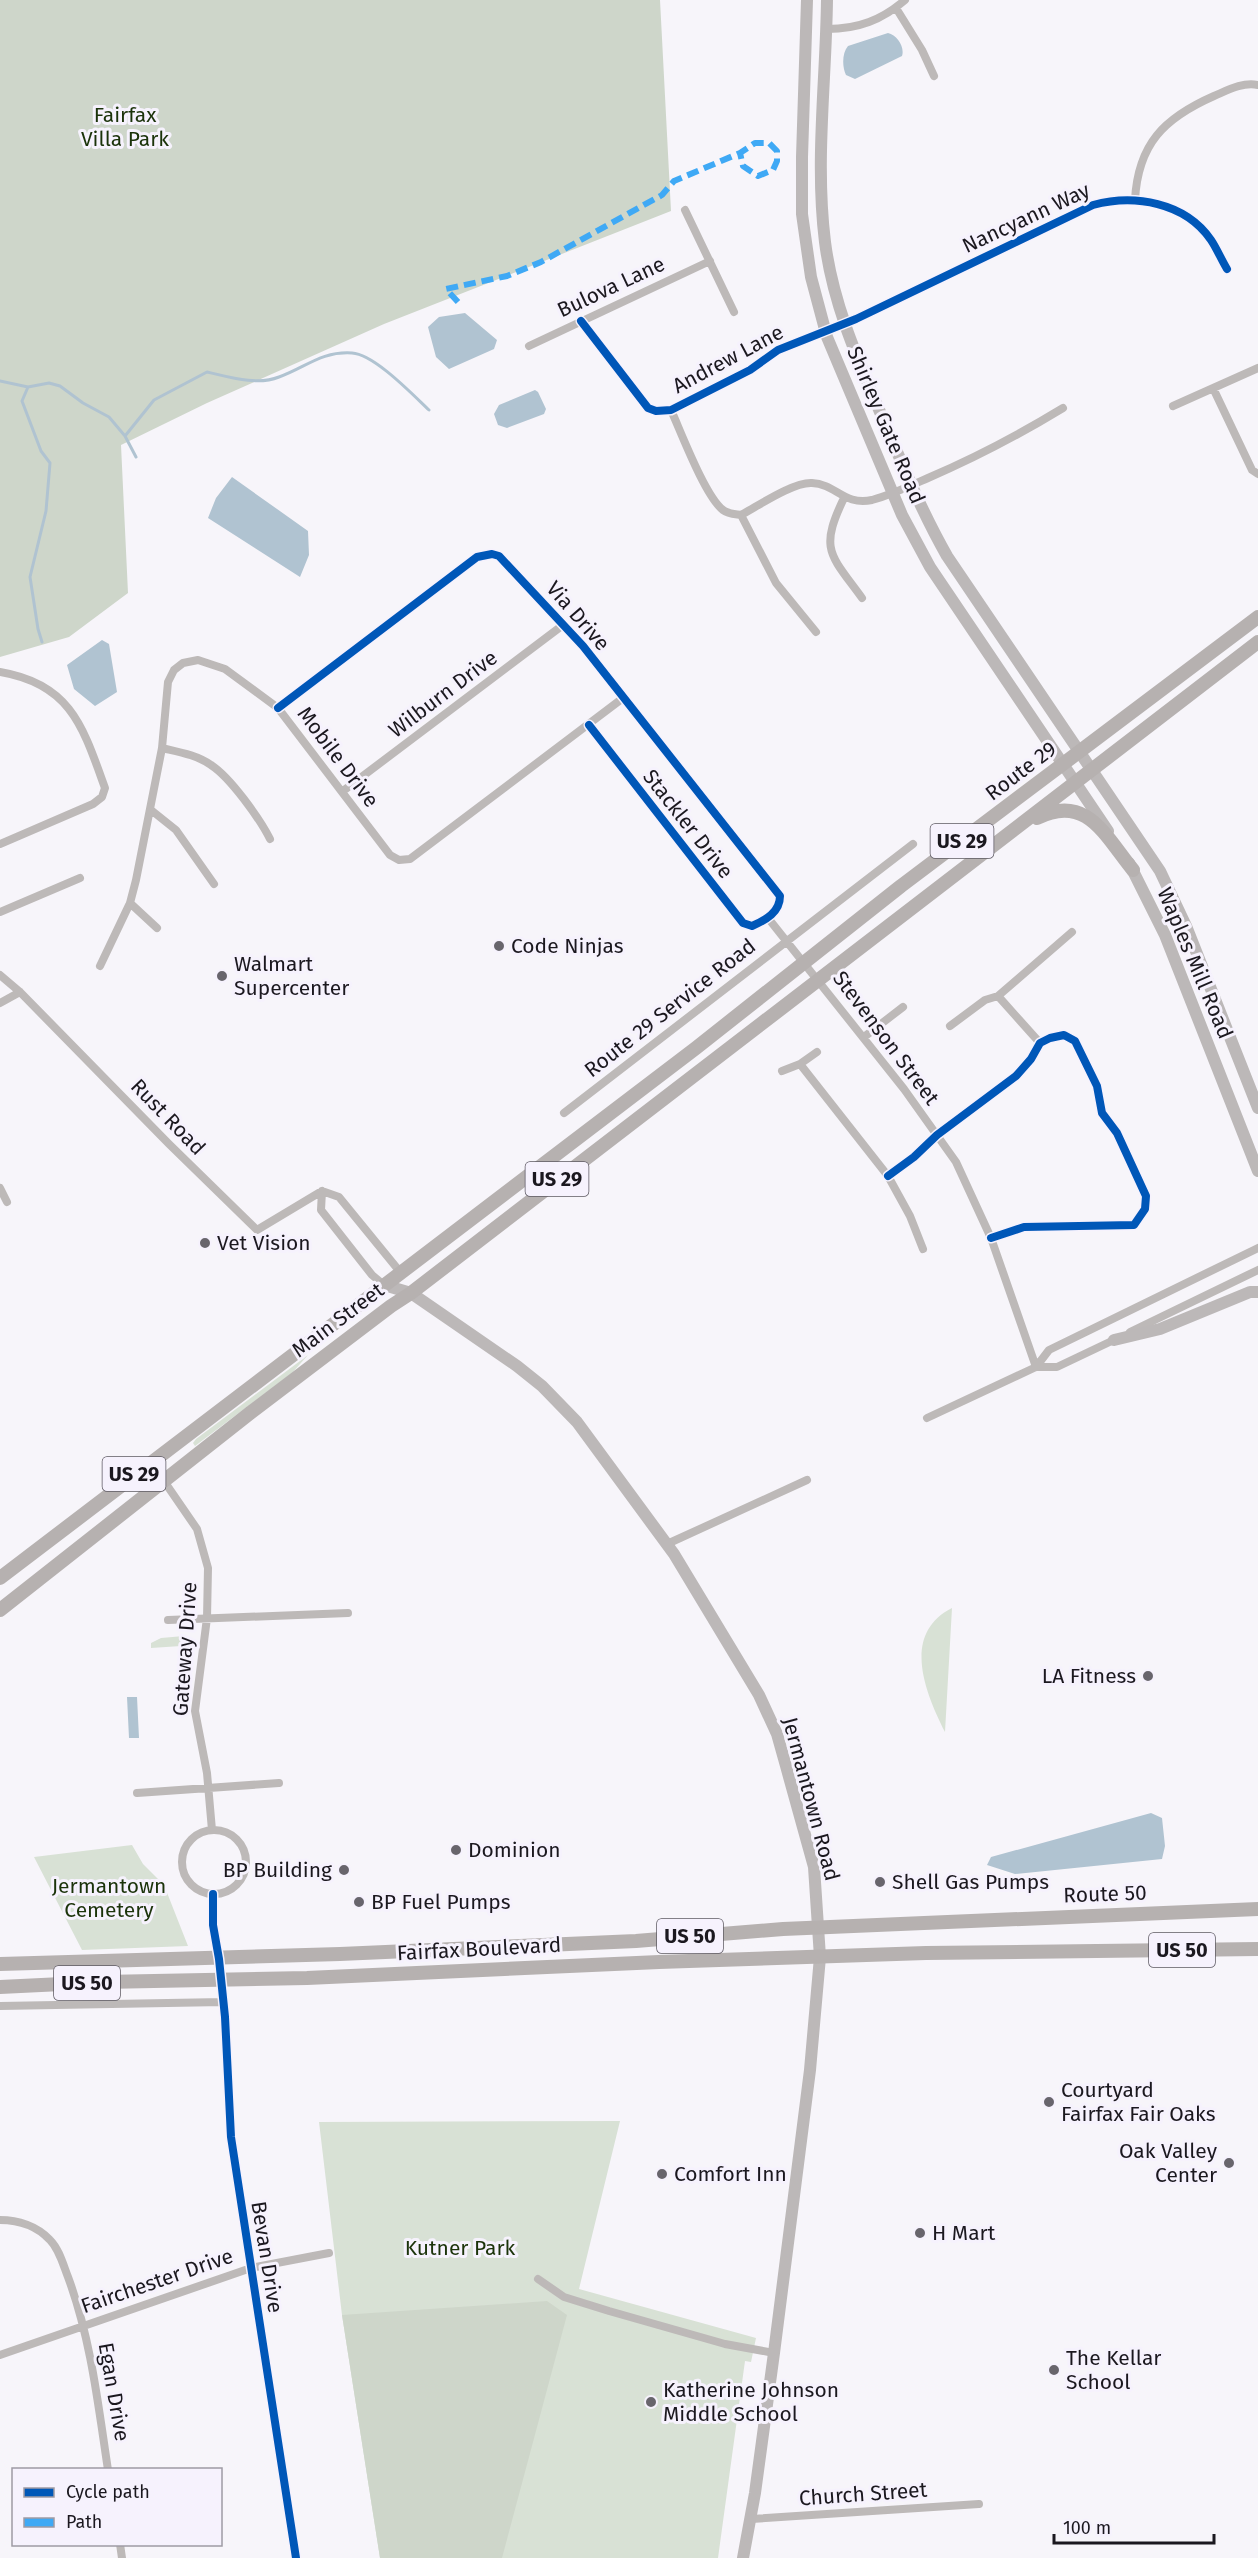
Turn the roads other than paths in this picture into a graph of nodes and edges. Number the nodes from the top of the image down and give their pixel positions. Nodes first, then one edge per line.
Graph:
1 (807, 0) edge
2 (827, 0) edge
3 (905, 0) edge
4 (896, 8) junction
5 (827, 29) junction
6 (934, 76) dead end
7 (1258, 85) edge
8 (1135, 200) junction
9 (686, 210) dead end
10 (710, 261) junction
11 (1227, 268) dead end
12 (734, 312) dead end
13 (581, 321) junction
14 (844, 324) junction
15 (825, 331) junction
16 (529, 346) dead end
17 (1258, 368) edge
18 (1213, 388) junction
19 (1173, 406) dead end
20 (1063, 408) dead end
21 (671, 410) junction
22 (1258, 474) edge
23 (912, 485) junction
24 (893, 493) junction
25 (844, 498) junction
26 (741, 514) junction
27 (862, 598) dead end
28 (1258, 617) edge
29 (563, 625) junction
30 (816, 632) dead end
31 (1258, 642) edge
32 (0, 672) edge
33 (623, 698) junction
34 (278, 708) junction
35 (589, 724) junction
36 (162, 748) junction
37 (1080, 753) junction
38 (1064, 764) junction
39 (1091, 770) junction
40 (1075, 782) junction
41 (343, 791) junction
42 (151, 810) junction
43 (270, 840) dead end
44 (997, 842) junction
45 (0, 844) edge
46 (913, 844) dead end
47 (1133, 870) junction
48 (80, 878) dead end
49 (214, 884) dead end
50 (130, 903) junction
51 (0, 912) edge
52 (768, 918) junction
53 (157, 928) dead end
54 (1072, 932) dead end
55 (786, 942) junction
56 (804, 962) junction
57 (100, 966) dead end
58 (0, 975) edge
59 (819, 979) junction
60 (20, 992) junction
61 (998, 996) junction
62 (0, 1003) edge
63 (903, 1007) dead end
64 (950, 1026) dead end
65 (864, 1037) junction
66 (1040, 1043) junction
67 (696, 1048) joint
68 (817, 1052) dead end
69 (800, 1064) junction
70 (704, 1067) joint
71 (782, 1071) dead end
72 (1258, 1108) edge
73 (564, 1113) dead end
74 (937, 1135) junction
75 (1258, 1171) edge
76 (888, 1176) junction
77 (0, 1188) edge
78 (322, 1191) junction
79 (7, 1203) dead end
80 (991, 1238) junction
81 (1258, 1248) edge
82 (923, 1249) dead end
83 (1258, 1270) edge
84 (401, 1273) junction
85 (384, 1285) junction
86 (1258, 1292) edge
87 (411, 1293) junction
88 (1114, 1340) junction
89 (1036, 1367) junction
90 (927, 1418) dead end
91 (807, 1480) dead end
92 (164, 1481) junction
93 (667, 1544) junction
94 (0, 1578) edge
95 (0, 1610) edge
96 (348, 1613) dead end
97 (207, 1618) junction
98 (168, 1620) dead end
99 (279, 1783) dead end
100 (209, 1788) junction
101 (137, 1793) dead end
102 (212, 1830) junction
103 (213, 1894) junction
104 (1258, 1909) edge
105 (954, 1922) joint
106 (819, 1929) junction
107 (663, 1938) junction
108 (496, 1946) junction
109 (1258, 1949) edge
110 (820, 1957) junction
111 (219, 1959) junction
112 (659, 1962) junction
113 (0, 1964) edge
114 (492, 1970) junction
115 (222, 1980) junction
116 (103, 1982) junction
117 (0, 1987) edge
118 (223, 2002) junction
119 (104, 2004) junction
120 (0, 2006) edge
121 (0, 2220) edge
122 (329, 2253) dead end
123 (251, 2268) junction
124 (538, 2278) dead end
125 (83, 2325) junction
126 (774, 2353) junction
127 (0, 2355) edge
128 (108, 2468) edge
129 (978, 2504) dead end
130 (751, 2519) junction
131 (296, 2558) edge
132 (743, 2558) edge

1 - 15 main road, Shirley Gate Road
2 - 5 main road, Shirley Gate Road
3 - 4 street
4 - 5 street
4 - 6 street
5 - 14 main road, Shirley Gate Road
7 - 8 street
8 - 11 street, Nancyann Way
8 - 14 street, Nancyann Way
9 - 10 street
10 - 12 street
10 - 13 street, Bulova Lane
13 - 16 street, Bulova Lane
13 - 21 street, Andrew Lane
14 - 15 street, Nancyann Way
14 - 23 main road, Shirley Gate Road
15 - 21 street, Andrew Lane
15 - 24 main road, Shirley Gate Road
17 - 18 street
18 - 19 street
18 - 22 street
20 - 23 street
21 - 26 street, Andrew Lane
23 - 24 street
23 - 37 main road, Shirley Gate Road
24 - 25 street
24 - 38 main road, Shirley Gate Road
25 - 26 street
25 - 27 street
26 - 30 street
28 - 37 main road, Route 29 / US 29
29 - 33 street, Via Drive
29 - 34 street, Via Drive
29 - 41 street, Wilburn Drive
31 - 39 main road, Route 29 / US 29
32 - 45 street
33 - 35 street, Mobile Drive
33 - 52 street, Via Drive
34 - 36 street, Mobile Drive
34 - 41 street, Mobile Drive
35 - 41 street, Mobile Drive
35 - 52 street, Stackler Drive
36 - 42 street, Mobile Drive
36 - 43 street
37 - 38 main road, Route 29 / US 29
37 - 39 main road, Shirley Gate Road
38 - 40 main road, Shirley Gate Road
38 - 56 main road, Route 29 / US 29
39 - 40 main road, Route 29 / US 29
39 - 72 main road, Waples Mill Road
40 - 44 main road, Route 29 / US 29
40 - 47 main road, Waples Mill Road
42 - 49 street
42 - 50 street, Mobile Drive
44 - 47 main road
44 - 59 main road, Route 29 / US 29
46 - 55 street, Route 29 Service Road
47 - 75 main road, Waples Mill Road
48 - 51 street
50 - 53 street
50 - 57 street, Mobile Drive
52 - 55 street
54 - 61 street
55 - 56 street
55 - 73 street, Route 29 Service Road
56 - 59 street, Stevenson Street
56 - 67 main road, Route 29 / US 29
58 - 60 street, Rust Road
59 - 65 street, Stevenson Street
59 - 70 main road, Route 29 / US 29
60 - 62 street
60 - 78 street, Rust Road
61 - 64 street
61 - 66 street
63 - 65 street
65 - 74 street, Stevenson Street
66 - 74 street
66 - 80 street
67 - 84 main road, Main Street / US 29
68 - 69 street
69 - 71 street
69 - 76 street
70 - 87 main road, Main Street / US 29
74 - 76 street
74 - 80 street, Stevenson Street
76 - 82 street
77 - 79 street
78 - 84 street
78 - 85 street
80 - 89 street, Stevenson Street
81 - 89 street
83 - 88 street
84 - 85 main road, Main Street / US 29
84 - 87 main road, Jermantown Road
85 - 87 main road, Jermantown Road
85 - 94 main road, Main Street / US 29
86 - 88 main road
87 - 92 main road, Main Street / US 29
87 - 93 main road, Jermantown Road
88 - 89 street
89 - 90 street
91 - 93 street
92 - 95 main road, Main Street / US 29
92 - 97 street, Gateway Drive
93 - 106 main road, Jermantown Road
96 - 97 street
97 - 98 street
97 - 100 street, Gateway Drive
99 - 100 street
100 - 101 street
100 - 102 street, Gateway Drive
102 - 103 street
102 - 103 street
103 - 111 street
104 - 105 main road, Route 50 / US 50
105 - 106 main road, Fairfax Boulevard / US 50
106 - 107 main road, Fairfax Boulevard / US 50
106 - 110 main road, Jermantown Road
107 - 108 main road, Fairfax Boulevard / US 50
107 - 112 main road
108 - 111 main road, Fairfax Boulevard / US 50
108 - 114 main road
109 - 110 main road, Fairfax Boulevard / US 50
110 - 112 main road, Fairfax Boulevard / US 50
110 - 126 main road, Jermantown Road
111 - 113 main road, Fairfax Boulevard / US 50
111 - 115 street, Bevan Drive
112 - 114 main road, Fairfax Boulevard / US 50
114 - 115 main road, Fairfax Boulevard / US 50
115 - 116 main road, Fairfax Boulevard / US 50
115 - 118 street, Bevan Drive
116 - 117 main road, Fairfax Boulevard / US 50
116 - 119 street
118 - 119 street
118 - 123 street, Bevan Drive
119 - 120 street
121 - 125 street, Egan Drive
122 - 123 street, Fairchester Drive
123 - 125 street, Fairchester Drive
123 - 131 street, Bevan Drive
124 - 126 street
125 - 127 street, Fairchester Drive
125 - 128 street, Egan Drive
126 - 130 main road, Jermantown Road
129 - 130 street, Church Street
130 - 132 main road, Jermantown Road

